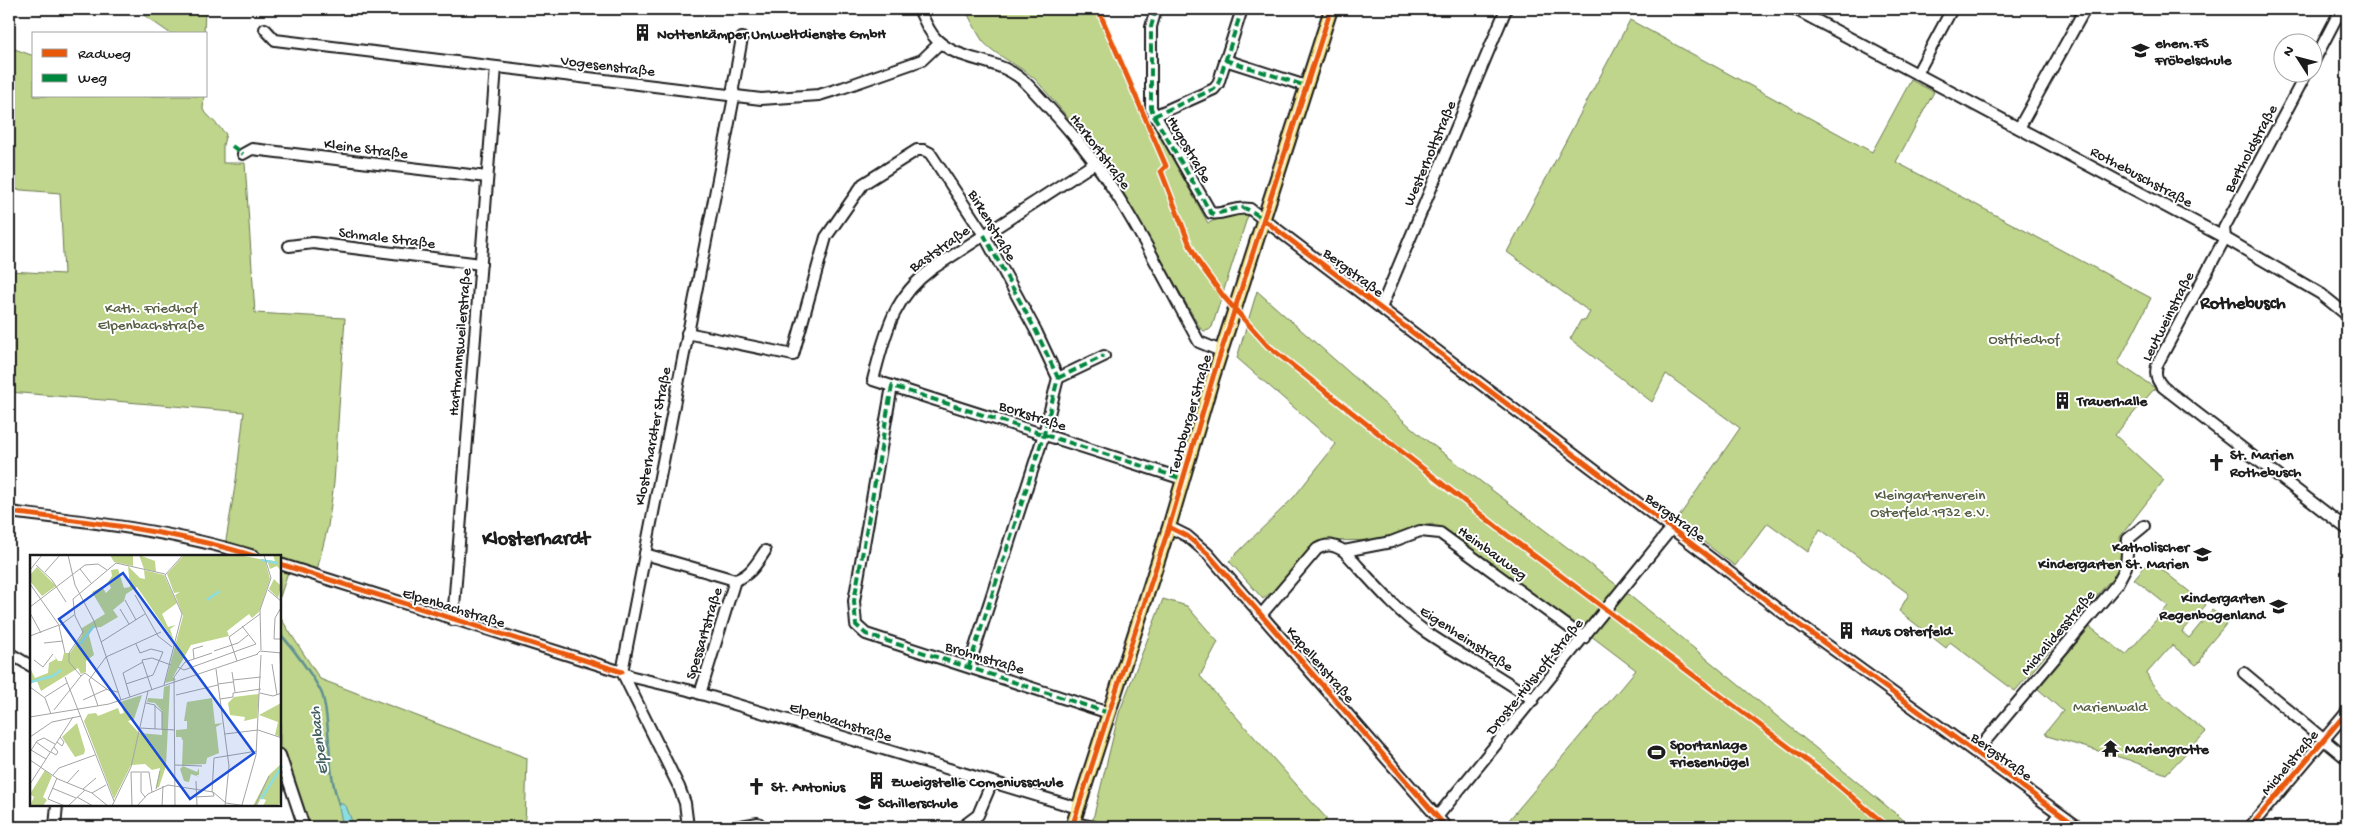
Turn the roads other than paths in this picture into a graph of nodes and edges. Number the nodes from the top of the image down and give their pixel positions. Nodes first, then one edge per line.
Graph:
1 (919, 9) edge
2 (1156, 9) edge
3 (1242, 9) edge
4 (1331, 9) edge
5 (1506, 9) edge
6 (1795, 9) edge
7 (1952, 9) edge
8 (2085, 9) edge
9 (2341, 9) edge
10 (264, 29) dead end
11 (742, 38) dead end
12 (940, 42) junction
13 (2324, 42) edge
14 (1225, 60) junction
15 (496, 67) junction
16 (1917, 74) junction
17 (2302, 82) edge
18 (1306, 86) junction
19 (734, 96) junction
20 (1154, 116) junction
21 (2018, 128) junction
22 (243, 154) dead end
23 (1096, 163) junction
24 (487, 177) junction
25 (1264, 220) junction
26 (984, 235) junction
27 (2225, 238) junction
28 (289, 246) dead end
29 (481, 264) junction
30 (1381, 308) junction
31 (2347, 315) edge
32 (687, 333) junction
33 (1221, 351) junction
34 (1104, 356) dead end
35 (1058, 378) junction
36 (873, 380) joint
37 (892, 386) junction
38 (1044, 434) junction
39 (1183, 480) junction
40 (9, 512) edge
41 (2144, 526) dead end
42 (1169, 527) junction
43 (1671, 529) junction
44 (2347, 529) edge
45 (765, 551) dead end
46 (1344, 551) junction
47 (645, 554) junction
48 (250, 555) edge
49 (281, 564) edge
50 (735, 580) junction
51 (1261, 615) junction
52 (453, 620) junction
53 (1584, 638) junction
54 (9, 653) edge
55 (30, 665) edge
56 (969, 666) junction
57 (622, 672) junction
58 (2244, 673) dead end
59 (700, 694) junction
60 (1533, 700) junction
61 (2347, 712) edge
62 (1109, 713) junction
63 (2324, 741) junction
64 (1976, 752) junction
65 (281, 758) edge
66 (2347, 759) edge
67 (992, 782) junction
68 (56, 806) edge
69 (1078, 808) junction
70 (2059, 814) junction
71 (1437, 817) junction
72 (1073, 825) edge
73 (56, 827) edge
74 (304, 827) edge
75 (688, 827) edge
76 (735, 827) edge
77 (763, 827) edge
78 (962, 827) edge
79 (1094, 827) edge
80 (1446, 827) edge
81 (2049, 827) edge
82 (2078, 827) edge
83 (2250, 827) edge

1 - 12 street, Harkortstraße
2 - 20 street, Hugostraße
3 - 14 street
4 - 18 main road, Teutoburger Straße
5 - 30 street, Westerholtstraße
6 - 16 street, Rothebuschstraße
7 - 16 street
8 - 21 street
9 - 13 street
10 - 15 street, Vogesenstraße
11 - 19 street, Klosterhardter Straße
12 - 19 street, Vogesenstraße
12 - 23 street, Harkortstraße
14 - 18 street
14 - 20 street
15 - 19 street, Vogesenstraße
15 - 24 street, Hartmannsweilerstraße
16 - 21 street, Rothebuschstraße
17 - 27 street, Bertholdstraße
18 - 25 main road, Teutoburger Straße
19 - 32 street, Klosterhardter Straße
20 - 25 street, Hugostraße
21 - 27 street, Rothebuschstraße
22 - 24 street, Kleine Straße
23 - 26 street, Baststraße
23 - 33 street, Harkortstraße
24 - 29 street, Hartmannsweilerstraße
25 - 30 street, Bergstraße
25 - 33 main road, Teutoburger Straße
26 - 32 street, Birkenstraße
26 - 35 street, Birkenstraße
26 - 36 street, Baststraße
27 - 31 street, Rothebuschstraße
27 - 44 street, Leutweinstraße
28 - 29 street, Schmale Straße
29 - 52 street, Hartmannsweilerstraße
30 - 43 street, Bergstraße
32 - 47 street, Klosterhardter Straße
33 - 39 main road, Teutoburger Straße
34 - 35 street
35 - 38 street
36 - 37 street, Borkstraße
37 - 38 street, Borkstraße
37 - 56 street, Brohmstraße
38 - 39 street, Borkstraße
38 - 56 street
39 - 42 main road, Teutoburger Straße
40 - 48 street
41 - 64 street, Michalidesstraße
42 - 51 street, Kapellenstraße
42 - 62 main road, Teutoburger Straße
43 - 53 street, Droste-Hülshoff-Straße
43 - 64 street, Bergstraße
45 - 50 street, Spessartstraße
46 - 51 street
46 - 53 street, Heimbauweg
46 - 60 street, Eigenheimstraße
47 - 50 street, Spessartstraße
47 - 57 street, Klosterhardter Straße
49 - 52 street, Elpenbachstraße
50 - 59 street, Spessartstraße
51 - 71 street, Kapellenstraße
52 - 57 street, Elpenbachstraße
53 - 60 street, Droste-Hülshoff-Straße
54 - 55 street
56 - 62 street, Brohmstraße
57 - 59 street, Elpenbachstraße
57 - 75 street
58 - 63 street
59 - 67 street, Elpenbachstraße
60 - 71 street, Droste-Hülshoff-Straße
61 - 63 street, Michelstraße
62 - 69 main road, Teutoburger Straße
63 - 66 street
63 - 83 street, Michelstraße
64 - 70 street, Bergstraße
65 - 74 street
67 - 69 street, Elpenbachstraße
67 - 78 street
68 - 73 street
69 - 72 main road, Teutoburger Straße
70 - 81 street
70 - 82 street, Bergstraße
71 - 80 street, Kapellenstraße
72 - 79 street
76 - 77 street

